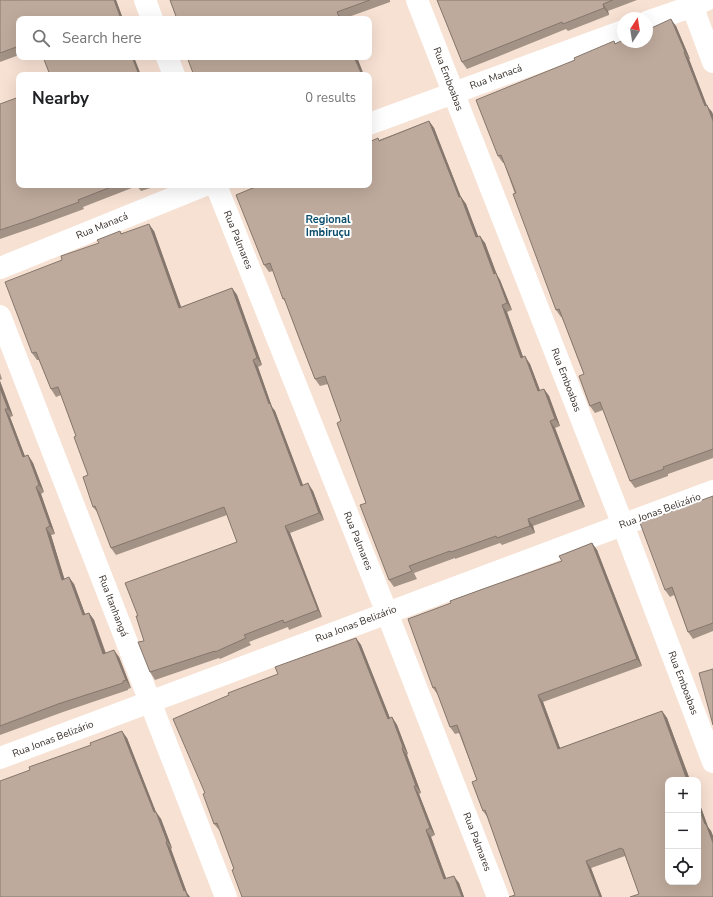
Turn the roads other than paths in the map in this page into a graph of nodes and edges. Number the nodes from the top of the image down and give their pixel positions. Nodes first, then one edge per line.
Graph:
1 (145, 0) edge
2 (418, 0) edge
3 (696, 2) edge
4 (151, 16) edge
5 (653, 20) edge
6 (617, 33) edge
7 (168, 60) edge
8 (713, 62) edge
9 (173, 72) edge
10 (454, 93) junction
11 (372, 123) edge
12 (197, 188) edge
13 (217, 188) edge
14 (0, 268) edge
15 (0, 316) edge
16 (713, 491) edge
17 (623, 525) junction
18 (387, 613) junction
19 (150, 702) junction
20 (0, 758) edge
21 (713, 762) edge
22 (226, 897) edge
23 (498, 897) edge

1 - 4 street
2 - 10 street, Rua Emboabas
3 - 5 street
3 - 8 street
6 - 10 street, Rua Manacá
7 - 9 street
10 - 11 street, Rua Manacá
10 - 17 street, Rua Emboabas
12 - 14 street, Rua Manacá
13 - 18 street, Rua Palmares
15 - 19 street, Rua Itanhangá
16 - 17 street, Rua Jonas Belizário
17 - 18 street, Rua Jonas Belizário
17 - 21 street, Rua Emboabas
18 - 19 street, Rua Jonas Belizário
18 - 23 street, Rua Palmares
19 - 20 street, Rua Jonas Belizário
19 - 22 street, Rua Itanhangá

